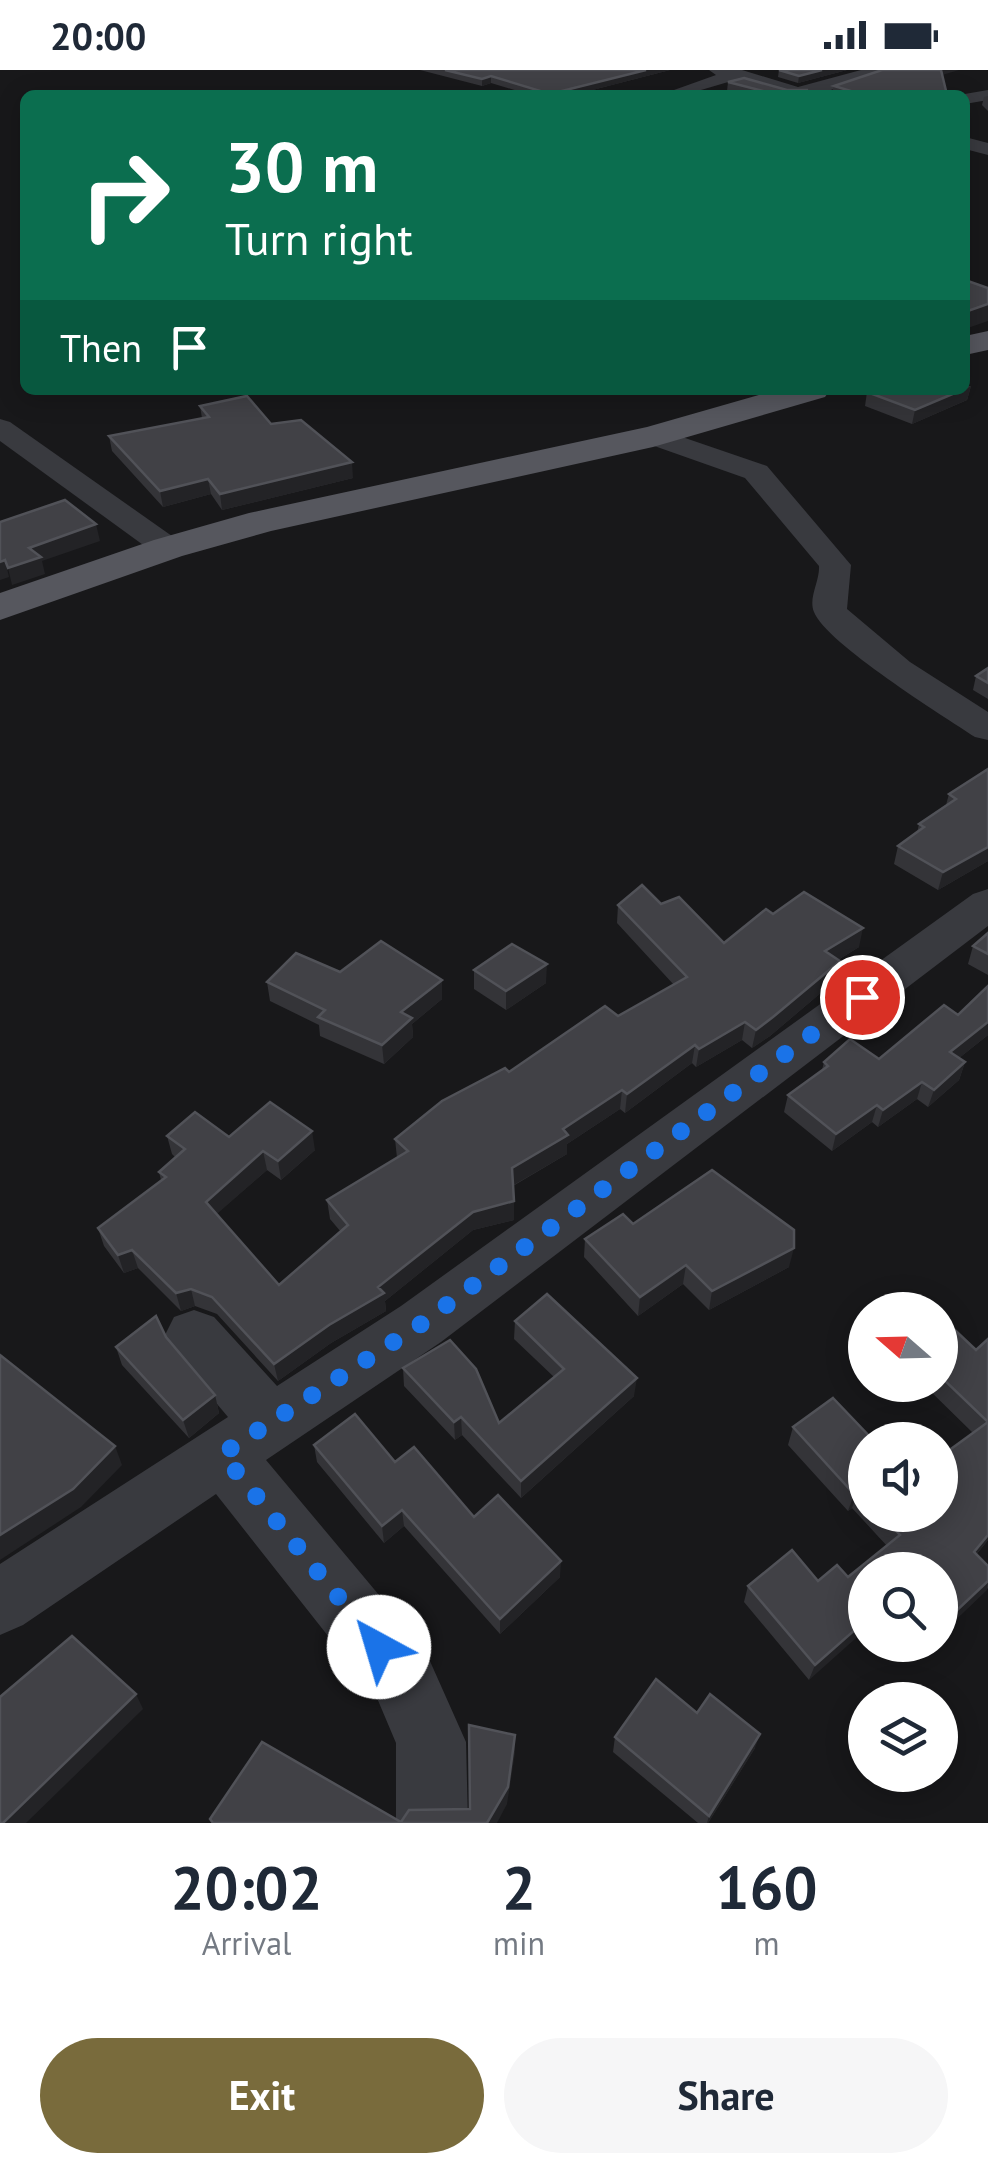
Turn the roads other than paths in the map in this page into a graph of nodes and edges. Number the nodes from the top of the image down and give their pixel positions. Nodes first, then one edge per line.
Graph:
1 (881, 70) edge
2 (728, 72) edge
3 (683, 90) dead end
4 (789, 90) edge
5 (816, 90) edge
6 (796, 395) edge
7 (0, 428) edge
8 (653, 436) junction
9 (168, 548) junction
10 (0, 607) edge
11 (988, 729) edge
12 (988, 904) edge
13 (194, 1335) dead end
14 (246, 1438) junction
15 (0, 1602) edge
16 (432, 1823) edge

1 - 5 street
2 - 3 street
2 - 4 street
6 - 8 main road
7 - 9 street
8 - 9 main road
8 - 11 street
9 - 10 main road
12 - 14 street
13 - 14 street
14 - 15 street
14 - 16 street

